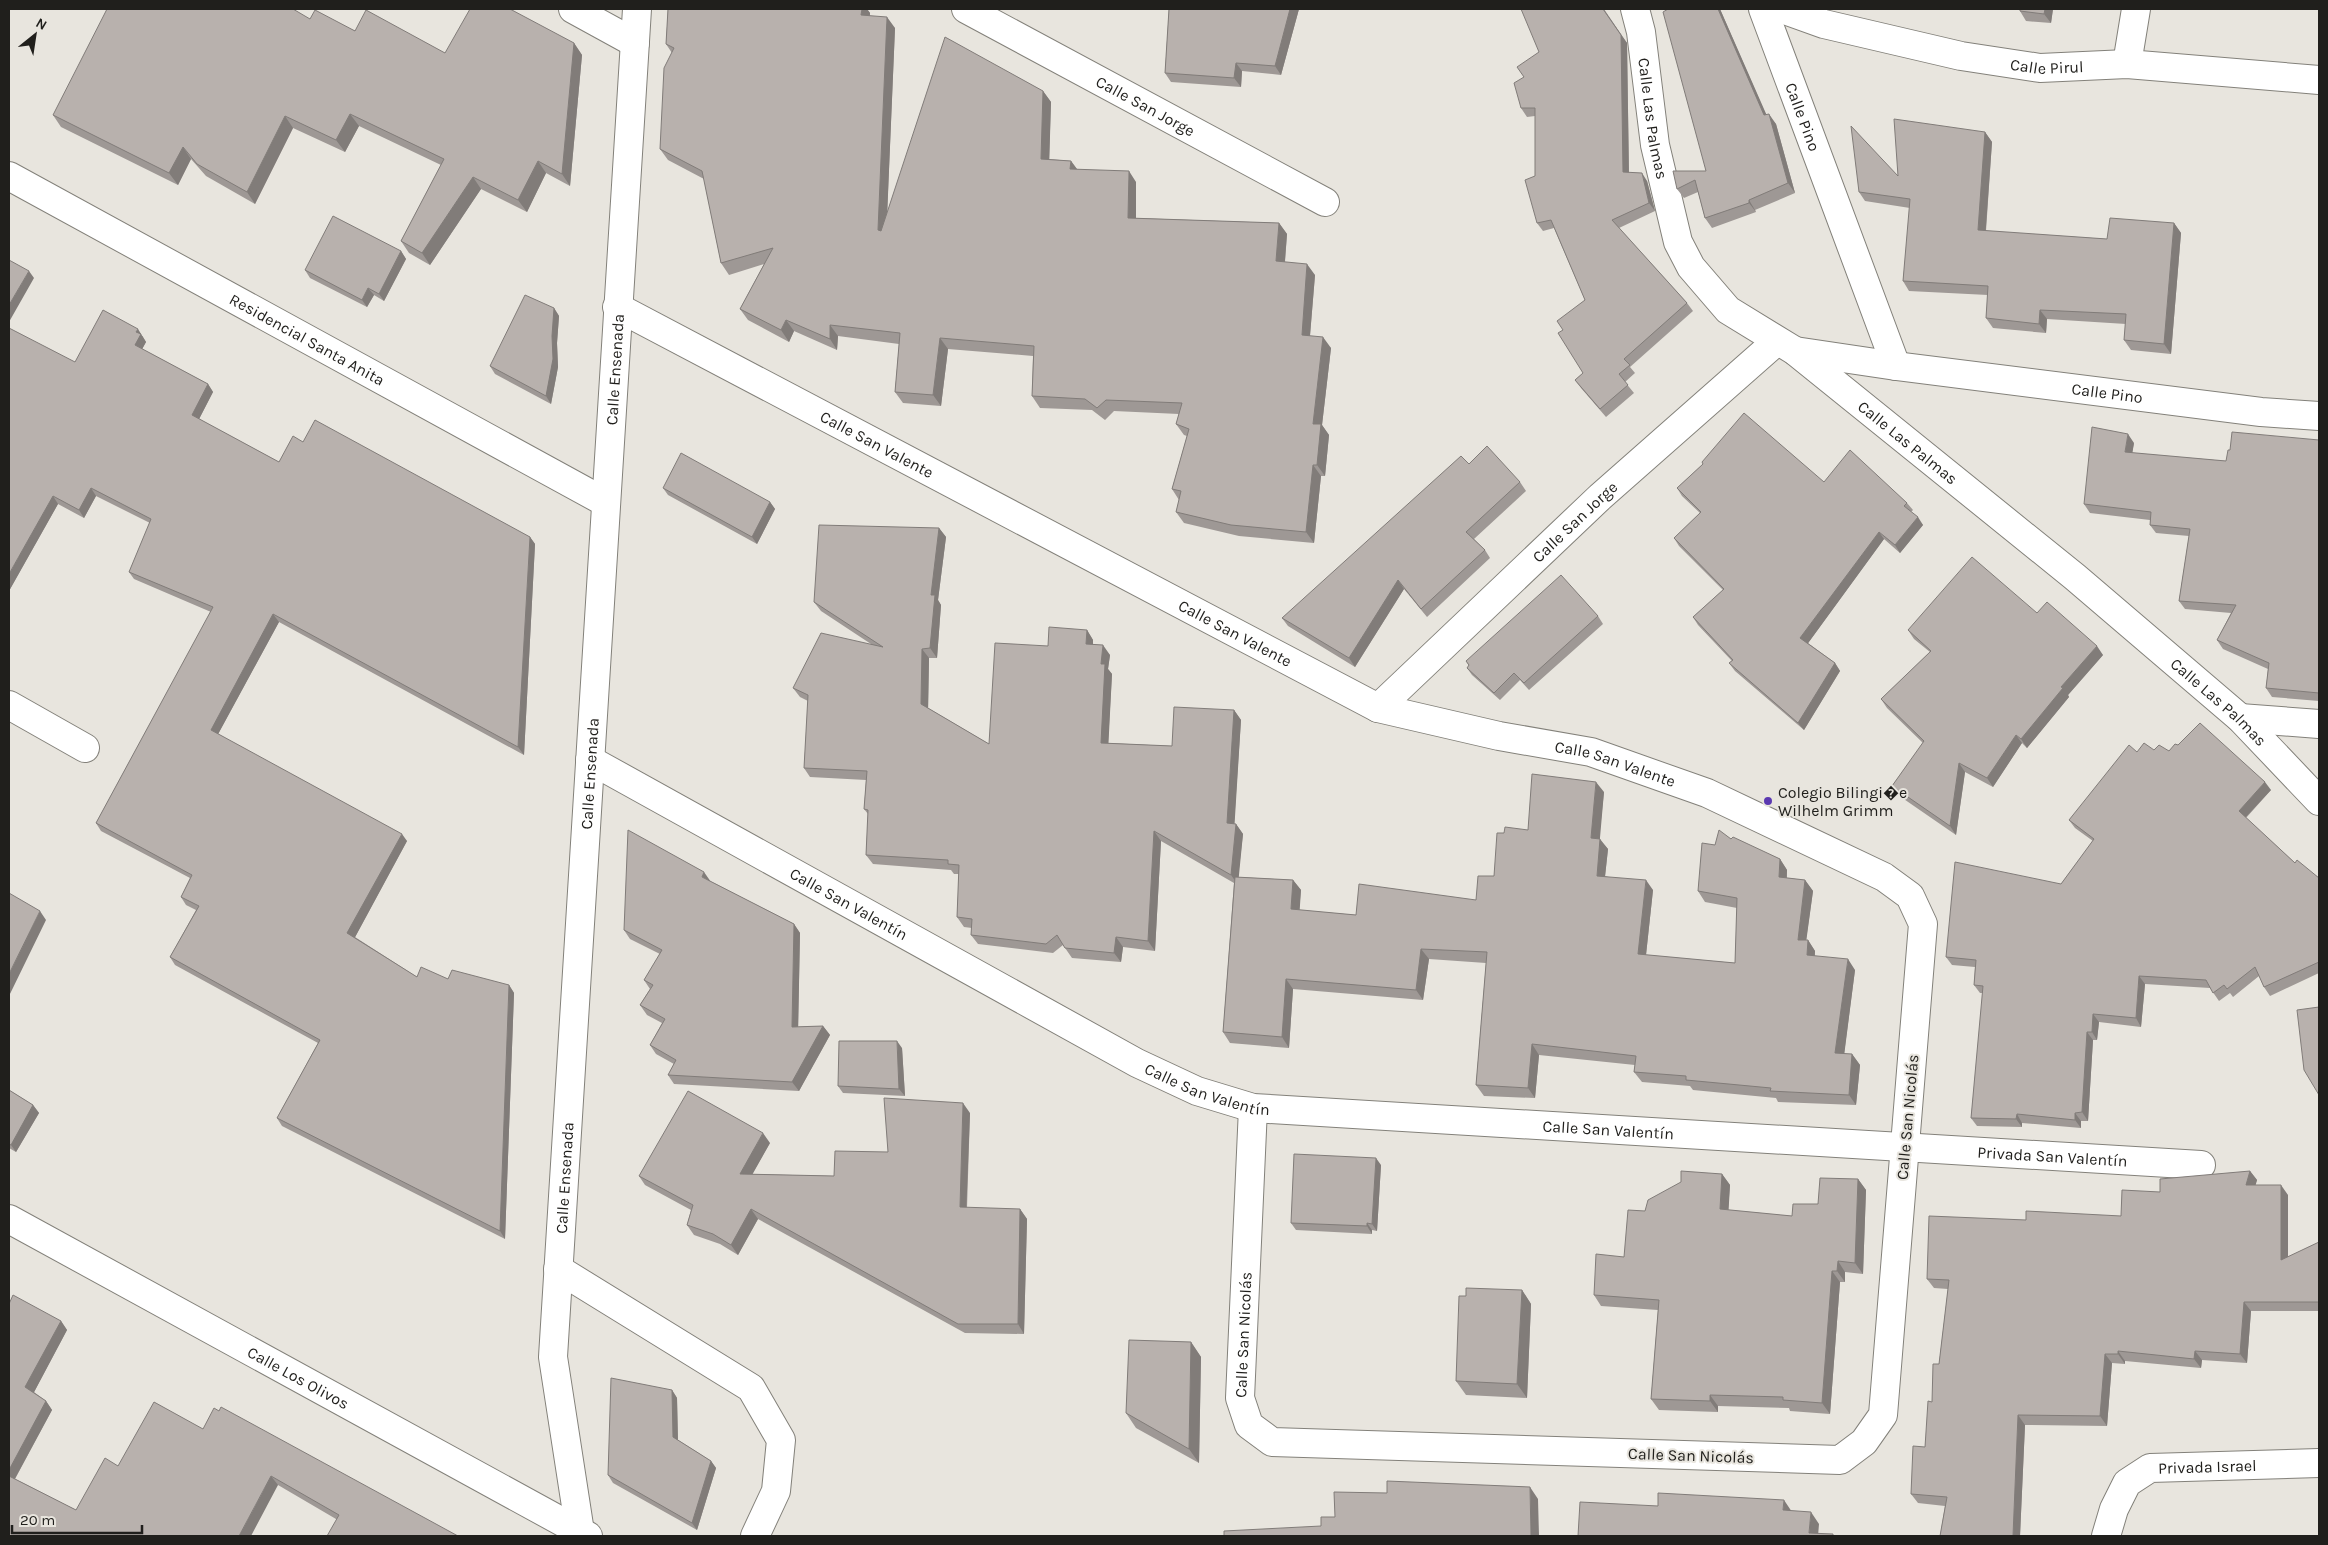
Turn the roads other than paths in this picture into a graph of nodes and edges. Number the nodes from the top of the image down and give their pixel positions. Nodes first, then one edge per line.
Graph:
1 (573, 9) edge
2 (637, 9) edge
3 (966, 9) edge
4 (1635, 9) edge
5 (1763, 9) edge
6 (1782, 9) edge
7 (2136, 9) edge
8 (635, 42) junction
9 (2127, 64) junction
10 (2319, 80) edge
11 (9, 176) edge
12 (1325, 202) dead end
13 (617, 308) junction
14 (1786, 346) junction
15 (1896, 366) junction
16 (2319, 416) edge
17 (605, 502) junction
18 (9, 705) edge
19 (1378, 708) junction
20 (2240, 718) junction
21 (2319, 724) edge
22 (85, 748) dead end
23 (590, 760) junction
24 (2319, 801) edge
25 (1884, 877) joint
26 (1252, 1108) junction
27 (1904, 1149) junction
28 (2200, 1165) dead end
29 (9, 1219) edge
30 (558, 1269) junction
31 (2319, 1463) edge
32 (582, 1535) edge
33 (755, 1536) edge
34 (2106, 1536) edge

1 - 8 street
2 - 8 street, Calle Ensenada
3 - 12 street, Calle San Jorge
4 - 14 street, Calle Las Palmas
5 - 15 street, Calle Pino
6 - 9 street, Calle Pirul
7 - 9 street
8 - 13 street, Calle Ensenada
9 - 10 street, Calle Pirul
11 - 17 street, Residencial Santa Anita
13 - 17 street, Calle Ensenada
13 - 19 street, Calle San Valente
14 - 15 street, Calle Pino
14 - 19 street, Calle San Jorge
14 - 20 street, Calle Las Palmas
15 - 16 street, Calle Pino
17 - 23 street, Calle Ensenada
18 - 22 street
19 - 25 street, Calle San Valente
20 - 21 street
20 - 24 street, Calle Las Palmas
23 - 26 street, Calle San Valentín
23 - 30 street, Calle Ensenada
25 - 27 street, Calle San Nicolás
26 - 27 street, Calle San Valentín
26 - 27 street, Calle San Nicolás
27 - 28 street, Privada San Valentín
29 - 32 street, Calle Los Olivos
30 - 32 street, Calle Ensenada
30 - 33 street
31 - 34 street, Privada Israel

